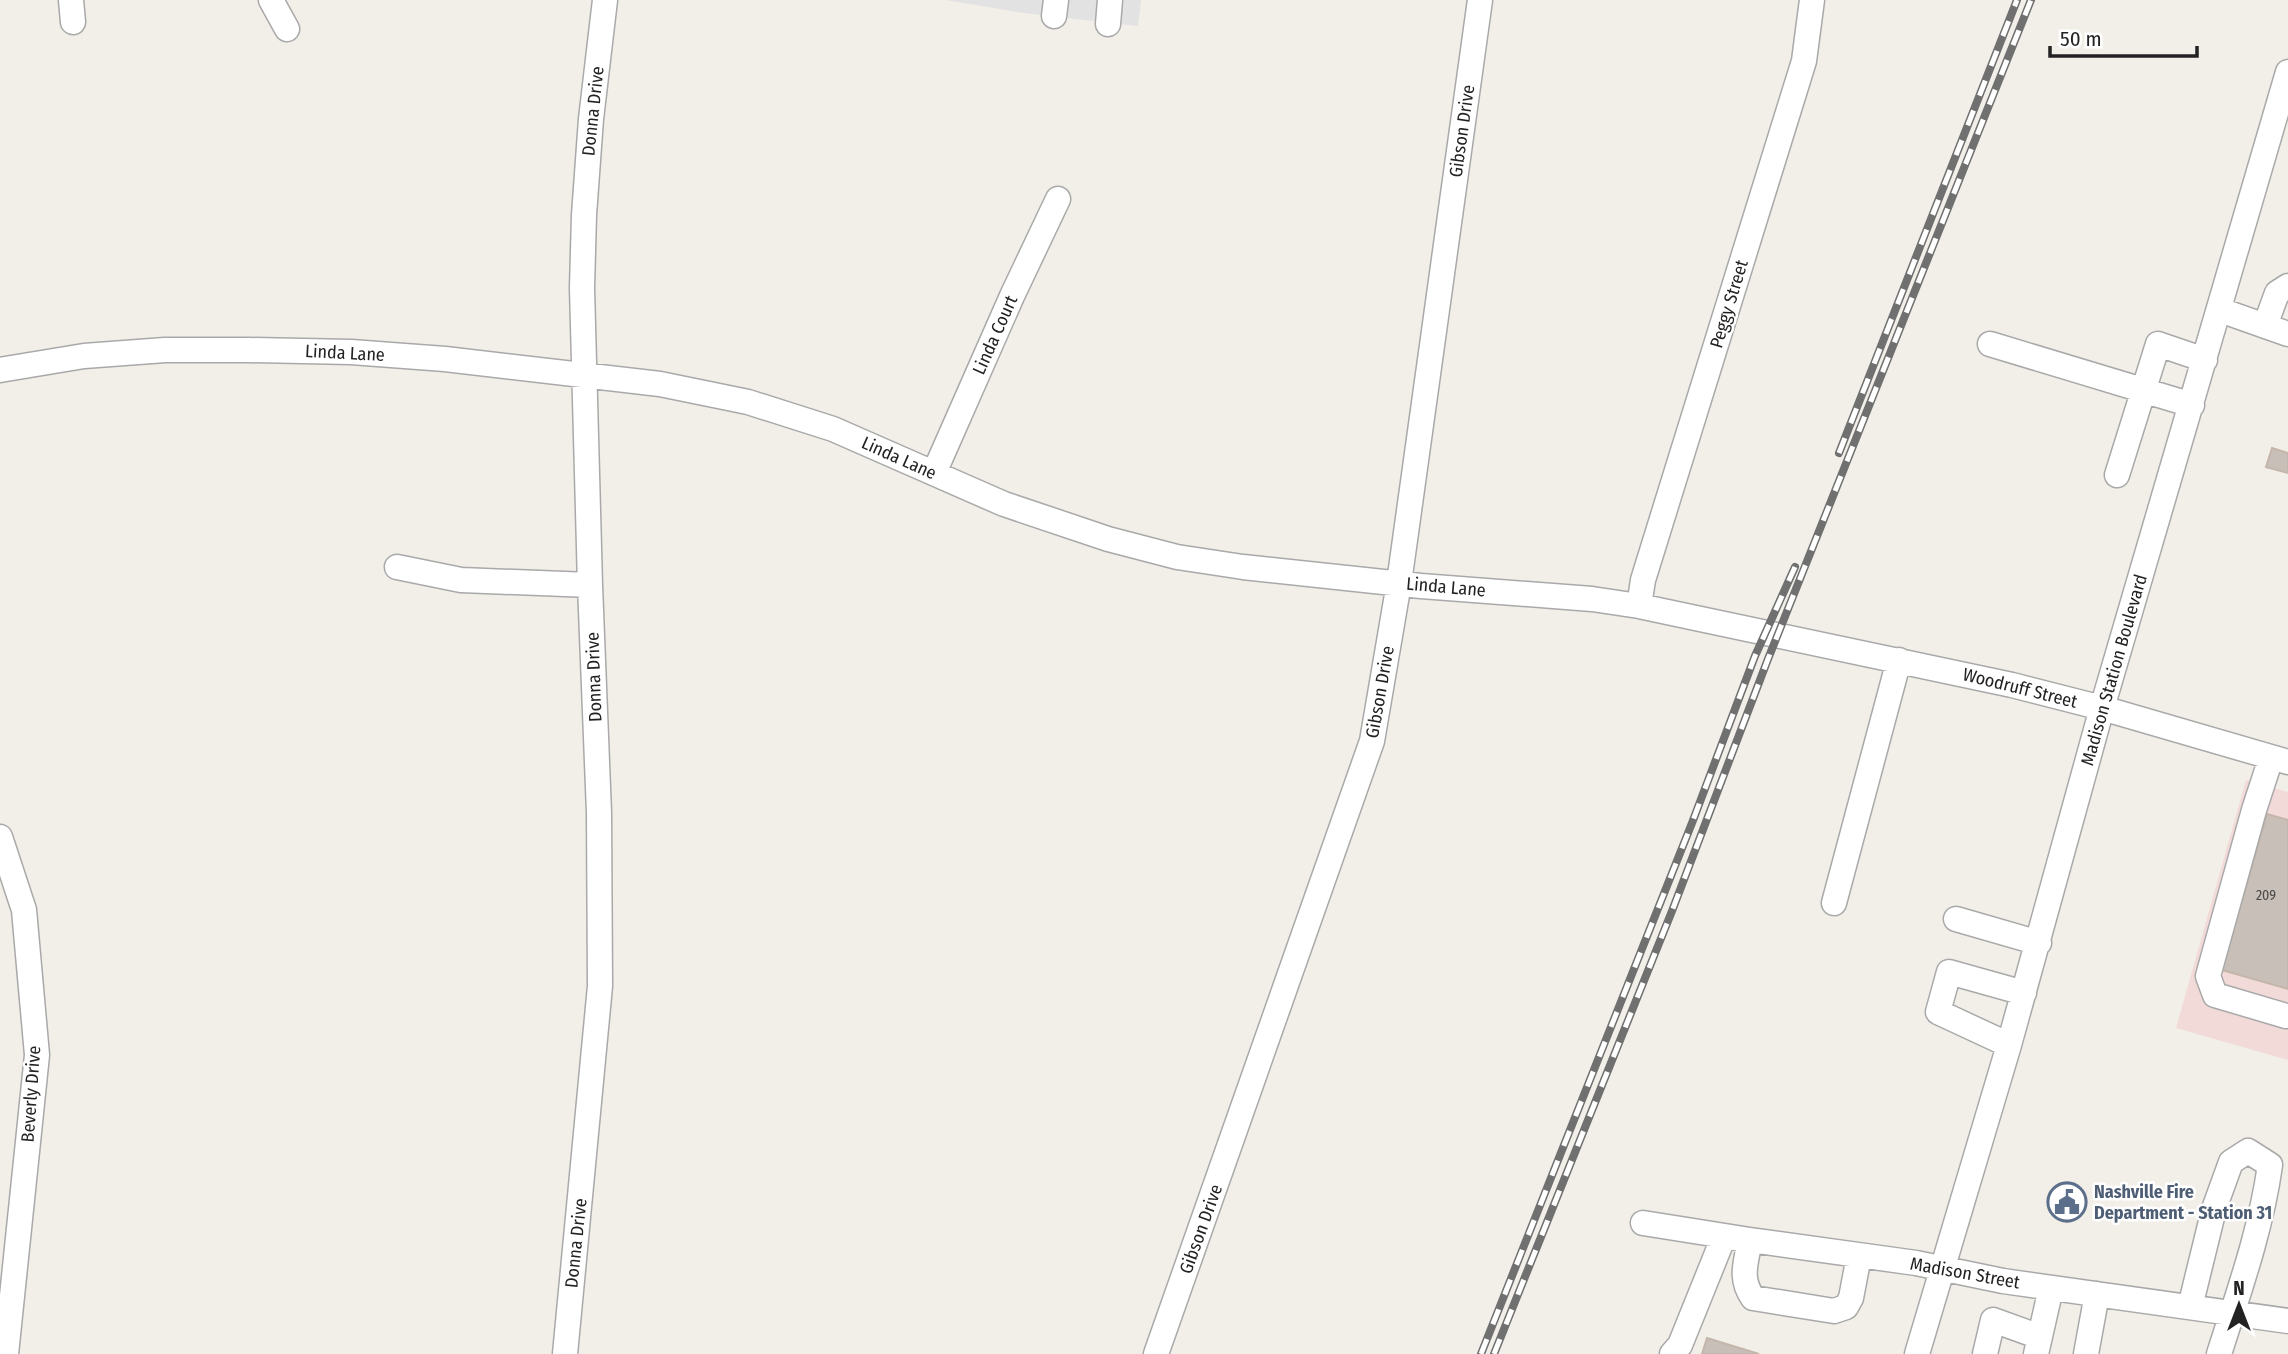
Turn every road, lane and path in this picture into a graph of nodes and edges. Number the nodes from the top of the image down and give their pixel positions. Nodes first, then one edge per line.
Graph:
1 (271, 0) edge
2 (605, 0) edge
3 (1480, 0) edge
4 (1812, 0) edge
5 (287, 29) dead end
6 (2287, 80) edge
7 (1058, 199) dead end
8 (2288, 286) edge
9 (2220, 310) junction
10 (2276, 330) edge
11 (1990, 344) dead end
12 (2205, 360) junction
13 (0, 370) edge
14 (583, 374) junction
15 (2144, 391) junction
16 (2192, 405) junction
17 (934, 473) junction
18 (2117, 475) dead end
19 (397, 567) dead end
20 (1399, 583) junction
21 (590, 585) junction
22 (1639, 606) junction
23 (1789, 638) joint
24 (1899, 660) junction
25 (2102, 708) junction
26 (2280, 760) edge
27 (0, 837) edge
28 (1834, 903) dead end
29 (1956, 919) dead end
30 (2039, 943) junction
31 (2024, 993) junction
32 (2286, 1016) dead end
33 (2009, 1045) junction
34 (1643, 1223) dead end
35 (1724, 1236) junction
36 (1750, 1240) junction
37 (1858, 1256) junction
38 (1942, 1269) junction
39 (2051, 1288) junction
40 (2097, 1294) junction
41 (2190, 1307) junction
42 (2232, 1313) junction
43 (2288, 1321) edge
44 (2038, 1345) edge
45 (6, 1354) edge
46 (565, 1354) edge
47 (1156, 1354) edge
48 (1672, 1354) edge
49 (1917, 1354) edge
50 (1984, 1354) edge
51 (2086, 1354) edge
52 (2219, 1354) edge

1 - 5 street
2 - 14 street, Donna Drive
3 - 20 street, Gibson Drive
4 - 22 street, Peggy Street
6 - 9 street, Madison Station Boulevard
7 - 17 street, Linda Court
8 - 10 street
9 - 10 street
9 - 12 street, Madison Station Boulevard
11 - 15 street
12 - 15 street
12 - 16 street, Madison Station Boulevard
13 - 14 street, Linda Lane
14 - 17 street, Linda Lane
14 - 21 street, Donna Drive
15 - 16 street
15 - 18 street
16 - 25 street, Madison Station Boulevard
17 - 20 street, Linda Lane
19 - 21 street
20 - 22 street, Linda Lane
20 - 47 street, Gibson Drive
21 - 46 street, Donna Drive
22 - 23 street, Linda Lane
23 - 24 street, Woodruff Street
24 - 25 street, Woodruff Street
24 - 28 street
25 - 26 street, Woodruff Street
25 - 30 street, Madison Station Boulevard
26 - 32 street
27 - 45 street, Beverly Drive
29 - 30 street
30 - 31 street, Madison Station Boulevard
31 - 33 street, Madison Station Boulevard
31 - 33 street
33 - 38 street, Madison Station Boulevard
34 - 35 street, Madison Street
35 - 36 street, Madison Street
35 - 48 street
36 - 37 street, Madison Street
36 - 37 street
37 - 38 street, Madison Street
38 - 39 street, Madison Street
38 - 49 street, Madison Station Boulevard
39 - 40 street, Madison Street
39 - 44 street
40 - 41 street, Madison Street
40 - 51 street
41 - 42 street, Madison Street
41 - 42 street
42 - 43 street, Madison Street
42 - 52 street
44 - 50 street

